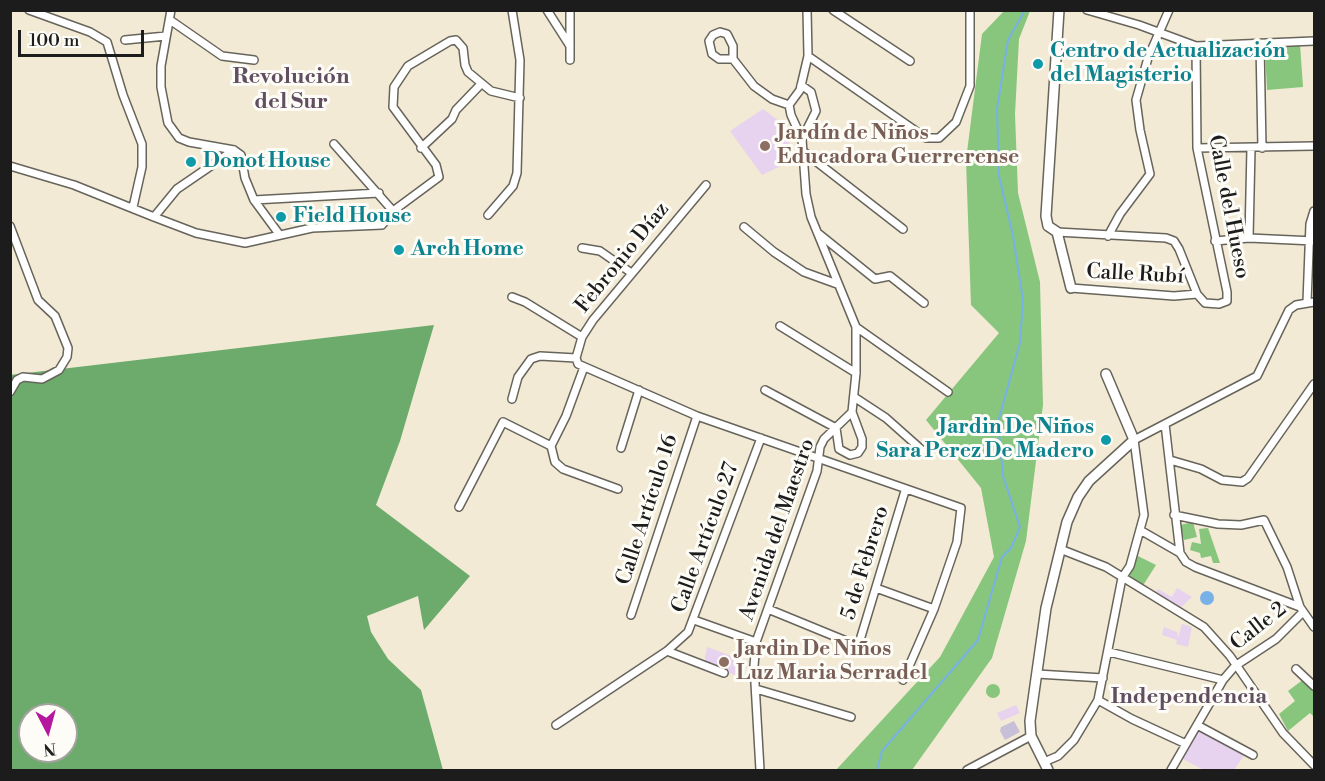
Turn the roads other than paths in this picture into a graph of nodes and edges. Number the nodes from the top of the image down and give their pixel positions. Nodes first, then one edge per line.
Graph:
1 (28, 10) edge
2 (171, 10) edge
3 (512, 10) edge
4 (547, 10) edge
5 (570, 10) edge
6 (807, 10) edge
7 (833, 10) edge
8 (970, 10) edge
9 (1059, 10) edge
10 (1087, 10) edge
11 (1168, 10) edge
12 (170, 20) junction
13 (1158, 33) junction
14 (166, 36) junction
15 (125, 40) dead end
16 (1314, 41) edge
17 (1260, 44) junction
18 (570, 46) junction
19 (1196, 46) junction
20 (808, 56) junction
21 (733, 59) junction
22 (254, 60) dead end
23 (570, 60) dead end
24 (910, 61) dead end
25 (481, 84) junction
26 (801, 86) junction
27 (520, 98) junction
28 (789, 105) junction
29 (802, 139) junction
30 (334, 144) dead end
31 (1314, 146) edge
32 (421, 148) junction
33 (1197, 148) junction
34 (1251, 148) junction
35 (1262, 148) junction
36 (234, 150) junction
37 (804, 152) junction
38 (10, 166) edge
39 (706, 185) dead end
40 (379, 194) junction
41 (254, 200) junction
42 (133, 207) junction
43 (393, 211) junction
44 (1314, 211) edge
45 (488, 215) dead end
46 (154, 217) junction
47 (10, 226) edge
48 (744, 227) dead end
49 (903, 229) dead end
50 (1057, 232) junction
51 (817, 233) junction
52 (279, 234) junction
53 (1108, 236) junction
54 (1249, 238) junction
55 (1215, 241) junction
56 (1312, 241) edge
57 (582, 248) dead end
58 (630, 272) junction
59 (837, 284) junction
60 (1071, 288) joint
61 (1197, 294) junction
62 (512, 297) dead end
63 (1227, 301) joint
64 (1311, 302) edge
65 (924, 303) dead end
66 (780, 326) dead end
67 (856, 327) junction
68 (582, 338) junction
69 (576, 358) junction
70 (584, 367) junction
71 (856, 373) junction
72 (1106, 374) dead end
73 (1314, 384) edge
74 (639, 390) junction
75 (765, 390) dead end
76 (10, 392) edge
77 (948, 392) dead end
78 (854, 397) junction
79 (512, 399) dead end
80 (852, 412) junction
81 (697, 416) junction
82 (1164, 424) junction
83 (836, 428) junction
84 (760, 438) junction
85 (551, 446) junction
86 (1127, 446) junction
87 (621, 448) dead end
88 (922, 450) dead end
89 (819, 457) junction
90 (1170, 460) junction
91 (618, 489) dead end
92 (905, 491) junction
93 (459, 507) dead end
94 (1174, 514) junction
95 (1140, 530) junction
96 (1060, 549) junction
97 (1180, 553) junction
98 (1122, 578) junction
99 (876, 588) junction
100 (768, 609) junction
101 (934, 609) junction
102 (1301, 610) junction
103 (631, 615) dead end
104 (694, 620) junction
105 (1314, 627) edge
106 (756, 642) junction
107 (667, 651) junction
108 (1109, 652) junction
109 (1235, 666) junction
110 (1296, 669) dead end
111 (724, 673) dead end
112 (1037, 674) junction
113 (1103, 678) junction
114 (903, 680) dead end
115 (1223, 680) junction
116 (1314, 686) edge
117 (756, 689) junction
118 (1098, 700) junction
119 (851, 717) dead end
120 (556, 725) dead end
121 (1197, 725) junction
122 (1031, 736) junction
123 (1186, 744) junction
124 (1253, 755) dead end
125 (1314, 765) edge
126 (1046, 766) edge
127 (760, 771) edge
128 (967, 771) edge
129 (1170, 771) edge

1 - 42 street
2 - 12 street
3 - 27 street
4 - 18 street
5 - 18 street
6 - 20 street
7 - 24 street
8 - 20 street
9 - 50 street
10 - 13 street
11 - 13 street
12 - 14 street
12 - 22 street
13 - 19 street
13 - 53 street
14 - 15 street
14 - 36 street
16 - 17 street
17 - 19 street
17 - 35 street
18 - 23 street
19 - 33 street, Calle del Hueso
20 - 26 street
21 - 21 street
21 - 28 street
25 - 27 street
25 - 32 street
25 - 32 street
26 - 28 street
26 - 29 street
27 - 45 street
28 - 29 street
29 - 37 street
30 - 40 street
31 - 35 street
32 - 43 street
33 - 34 street
33 - 55 street, Calle del Hueso
34 - 35 street
34 - 54 street
36 - 41 street
36 - 46 street
37 - 49 street
37 - 51 street
38 - 42 street
39 - 58 street, Febronio Díaz
40 - 41 street
40 - 43 street
41 - 52 street
42 - 46 street
43 - 52 street
44 - 56 street
46 - 52 street
47 - 76 street
48 - 59 street
50 - 53 street
50 - 60 street
51 - 59 street
51 - 65 street
53 - 61 street
54 - 55 street
54 - 56 street
55 - 63 street, Calle del Hueso
56 - 64 street
57 - 58 street
58 - 68 street, Febronio Díaz
59 - 67 street
60 - 61 street, Calle Rubí
61 - 63 street, Calle Rubí
62 - 68 street
64 - 82 street
66 - 71 street
67 - 71 street
67 - 77 street
68 - 69 street, Febronio Díaz
69 - 70 street
69 - 79 street
70 - 74 street
70 - 85 street
71 - 78 street
72 - 86 street
73 - 90 street
74 - 81 street
74 - 87 street
75 - 83 street
78 - 80 street
78 - 88 street
80 - 83 street, Avenida del Maestro
80 - 83 street
81 - 84 street
81 - 103 street, Calle Artículo 16
82 - 86 street
82 - 90 street
83 - 89 street, Avenida del Maestro
84 - 89 street
84 - 104 street, Calle Artículo 27
85 - 91 street
85 - 93 street
86 - 95 street
86 - 96 street
89 - 92 street
89 - 100 street, Avenida del Maestro
90 - 94 street
92 - 99 street, 5 de Febrero
92 - 101 street
94 - 97 street
94 - 102 street
95 - 97 street
95 - 98 street
96 - 98 street
96 - 112 street
97 - 102 street
98 - 108 street
98 - 109 street
99 - 100 street, 5 de Febrero
99 - 101 street
100 - 106 street, Avenida del Maestro
101 - 114 street
102 - 105 street
102 - 109 street, Calle 2
104 - 106 street
104 - 107 street, Calle Artículo 27
106 - 117 street, Avenida del Maestro
107 - 111 street
107 - 120 street, Calle Artículo 27
108 - 113 street
108 - 115 street
109 - 115 street, Calle 2
109 - 125 street
110 - 116 street
112 - 113 street
112 - 122 street
113 - 118 street
115 - 121 street, Calle 2
117 - 119 street
117 - 127 street, Avenida del Maestro
118 - 123 street
118 - 126 street
121 - 123 street, Calle 2
121 - 124 street
122 - 126 street
122 - 128 street
123 - 129 street, Calle 2

